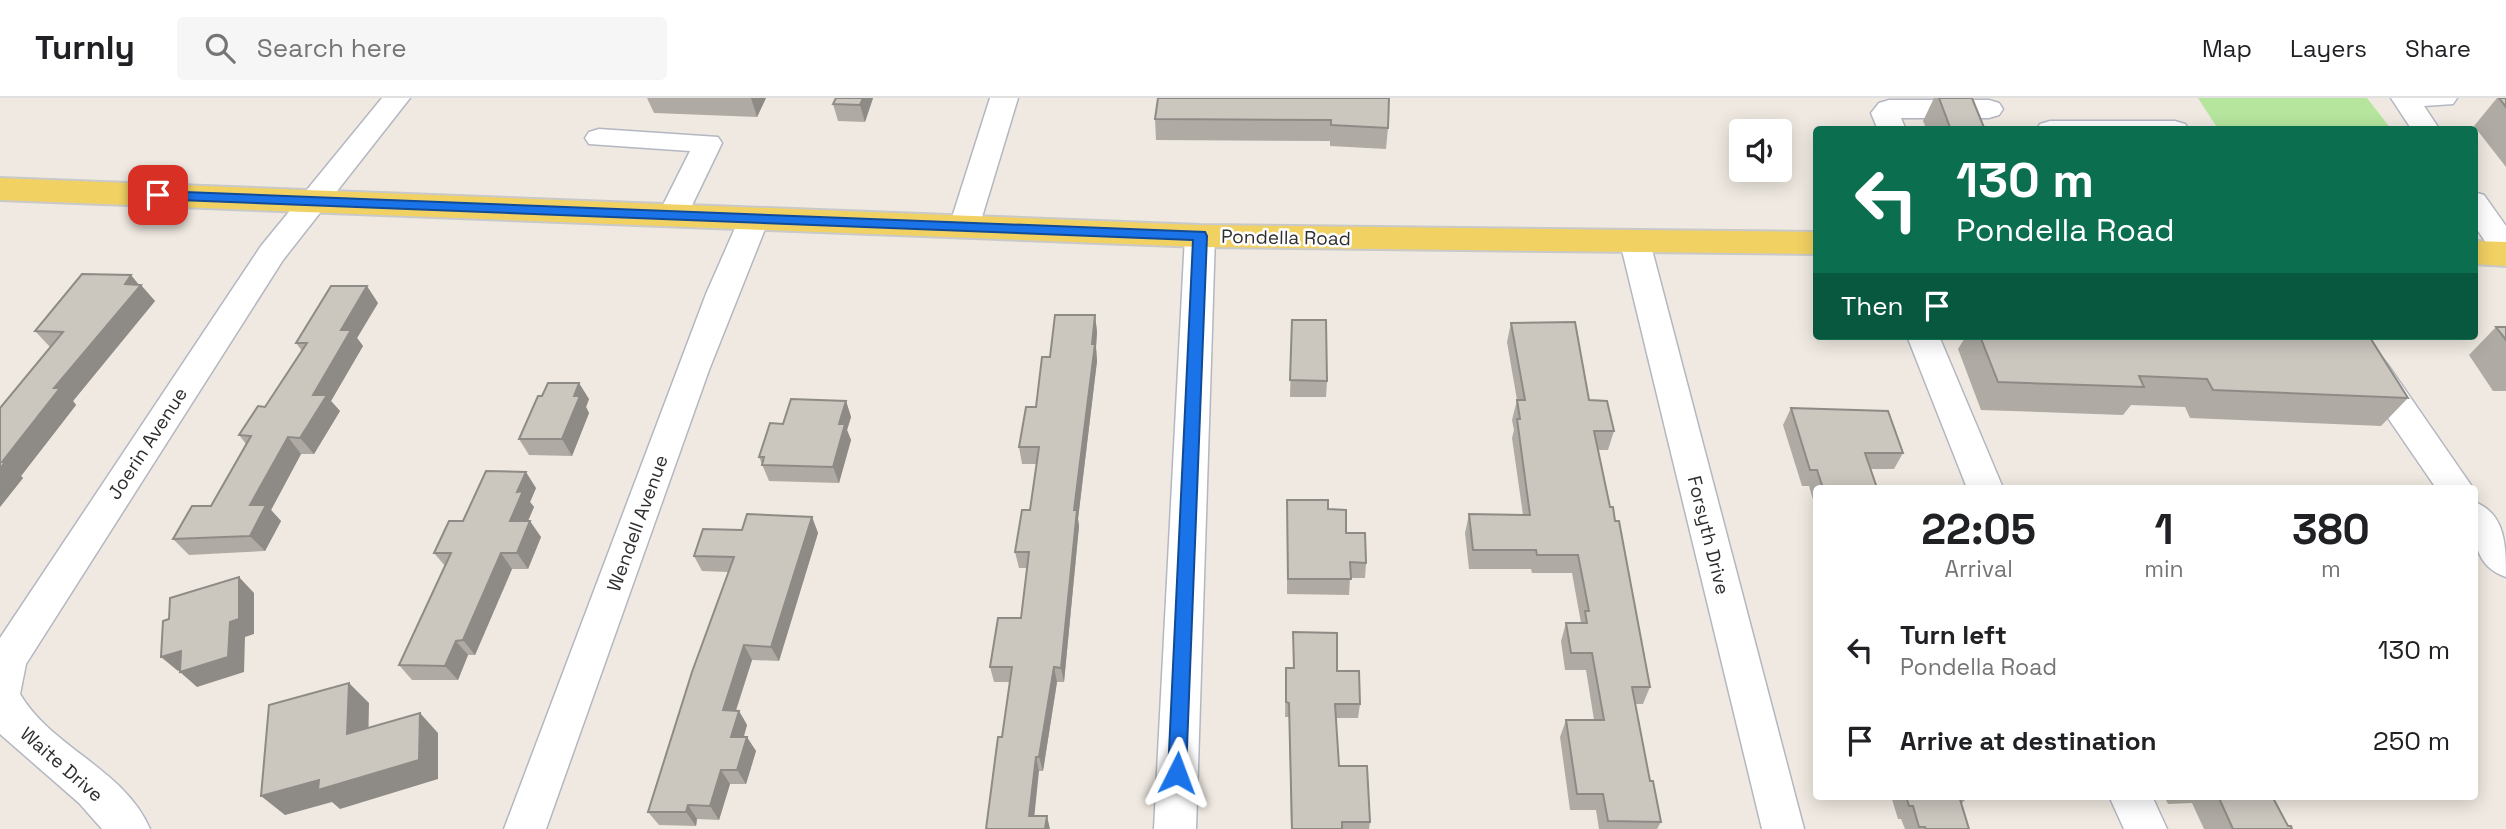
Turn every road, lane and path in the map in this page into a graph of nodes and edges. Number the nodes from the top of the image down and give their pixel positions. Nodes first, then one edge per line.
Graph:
1 (396, 98) edge
2 (1004, 98) edge
3 (2443, 98) edge
4 (1990, 112) edge
5 (1890, 126) edge
6 (2424, 126) edge
7 (599, 138) dead end
8 (0, 189) edge
9 (316, 202) junction
10 (2478, 208) edge
11 (673, 215) junction
12 (754, 219) junction
13 (964, 227) junction
14 (1200, 236) junction
15 (1635, 242) junction
16 (1813, 243) edge
17 (2506, 251) edge
18 (2478, 252) edge
19 (1925, 340) edge
20 (2348, 340) edge
21 (1984, 485) edge
22 (2453, 485) edge
23 (2478, 522) edge
24 (2506, 562) edge
25 (0, 696) edge
26 (2132, 800) edge
27 (129, 829) edge
28 (525, 829) edge
29 (1175, 829) edge
30 (1783, 829) edge
31 (2146, 829) edge

1 - 9 street, Joerin Avenue
2 - 13 street
3 - 6 street
4 - 5 street
7 - 11 street
8 - 9 main road, Pondella Road
9 - 11 main road, Pondella Road
9 - 25 street, Joerin Avenue
10 - 17 street
11 - 12 main road, Pondella Road
12 - 13 main road, Pondella Road
12 - 28 street, Wendell Avenue
13 - 14 main road, Pondella Road
14 - 15 main road, Pondella Road
14 - 29 street
15 - 16 main road, Pondella Road
15 - 30 street, Forsyth Drive
17 - 18 main road
19 - 21 street
20 - 22 street
23 - 24 street
25 - 27 street, Waite Drive
26 - 31 street

